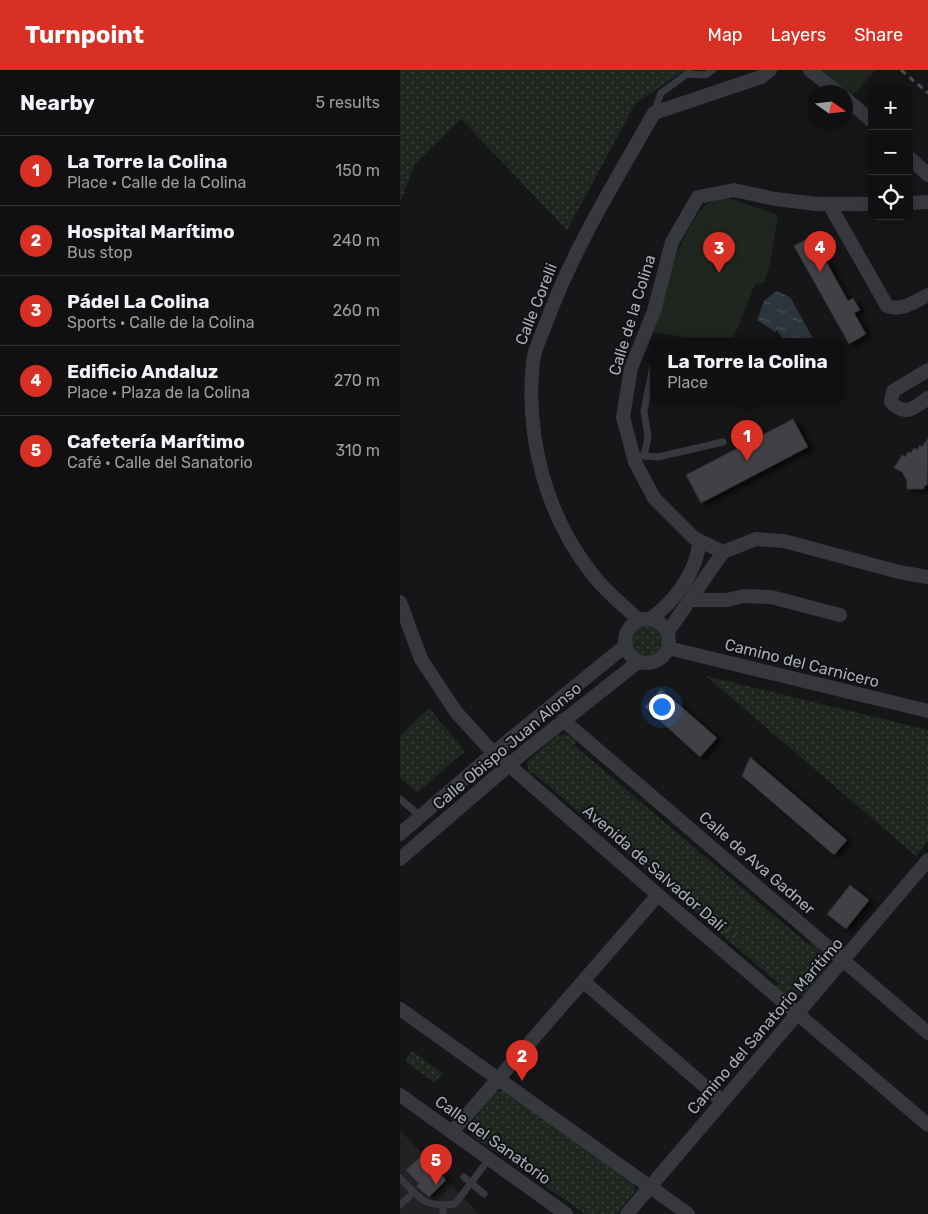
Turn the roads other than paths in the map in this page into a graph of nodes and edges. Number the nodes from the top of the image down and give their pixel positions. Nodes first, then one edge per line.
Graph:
1 (713, 70) edge
2 (770, 70) edge
3 (810, 70) edge
4 (688, 72) edge
5 (828, 85) edge
6 (853, 106) edge
7 (654, 113) junction
8 (868, 118) edge
9 (913, 161) edge
10 (928, 175) edge
11 (928, 202) edge
12 (913, 203) edge
13 (830, 204) junction
14 (868, 204) edge
15 (928, 295) edge
16 (928, 370) edge
17 (650, 381) edge
18 (928, 398) edge
19 (723, 442) dead end
20 (639, 456) junction
21 (699, 541) junction
22 (723, 552) junction
23 (928, 577) edge
24 (691, 600) junction
25 (400, 602) edge
26 (840, 615) dead end
27 (645, 620) junction
28 (667, 633) junction
29 (625, 646) junction
30 (668, 648) junction
31 (638, 662) junction
32 (928, 711) edge
33 (563, 720) junction
34 (494, 753) junction
35 (508, 765) junction
36 (400, 799) edge
37 (420, 816) junction
38 (400, 834) edge
39 (400, 859) edge
40 (928, 860) edge
41 (658, 896) junction
42 (844, 962) junction
43 (584, 982) junction
44 (400, 1010) edge
45 (799, 1014) junction
46 (928, 1033) edge
47 (499, 1078) junction
48 (400, 1095) edge
49 (722, 1101) junction
50 (928, 1125) edge
51 (452, 1132) junction
52 (489, 1159) junction
53 (464, 1177) dead end
54 (400, 1178) edge
55 (471, 1183) junction
56 (649, 1187) junction
57 (414, 1192) junction
58 (484, 1194) dead end
59 (455, 1204) junction
60 (400, 1205) edge
61 (443, 1206) junction
62 (558, 1212) edge
63 (443, 1214) edge
64 (454, 1214) edge
65 (627, 1214) edge
66 (688, 1214) edge

1 - 4 lane
2 - 7 street
3 - 5 street
4 - 7 lane
6 - 8 street
7 - 27 street, Calle Corelli
9 - 10 street
11 - 12 street
13 - 14 street, Calle de la Colina
13 - 15 street
13 - 20 street, Calle de la Colina
16 - 18 street
17 - 20 lane
19 - 20 lane
20 - 21 street, Calle de la Colina
21 - 22 street, Calle de la Colina
21 - 27 street
22 - 23 street
22 - 24 street
24 - 26 street
24 - 28 street
25 - 34 street, Avenida de Salvador Dalí
27 - 28 street
27 - 29 street
28 - 30 street
29 - 31 street
29 - 34 street, Calle Obispo Juan Alonso
30 - 31 street
30 - 32 street, Camino del Carnicero
31 - 33 street, Calle Obispo Juan Alonso
33 - 35 street, Calle Obispo Juan Alonso
33 - 42 street, Calle de Ava Gadner
34 - 35 street, Avenida de Salvador Dalí
34 - 37 street, Calle Obispo Juan Alonso
35 - 39 street, Calle Obispo Juan Alonso
35 - 41 street, Avenida de Salvador Dalí
36 - 37 lane
37 - 38 street, Calle Obispo Juan Alonso
40 - 42 street, Camino del Sanatorio Maritimo
41 - 43 street
41 - 45 street, Avenida de Salvador Dalí
42 - 45 street, Camino del Sanatorio Maritimo
42 - 46 street, Calle de Ava Gadner
43 - 47 street
43 - 49 street
44 - 47 street
45 - 49 street, Camino del Sanatorio Maritimo
45 - 50 street, Avenida de Salvador Dalí
47 - 51 street
47 - 56 street
48 - 51 street, Calle del Sanatorio
49 - 56 street, Camino del Sanatorio Maritimo
51 - 52 street, Calle del Sanatorio
52 - 55 lane
52 - 62 street, Calle del Sanatorio
53 - 55 lane
54 - 57 lane
55 - 58 lane
55 - 59 lane
56 - 65 street, Camino del Sanatorio Maritimo
56 - 66 street
57 - 60 lane
57 - 61 lane
59 - 61 lane
59 - 64 lane
61 - 63 lane

